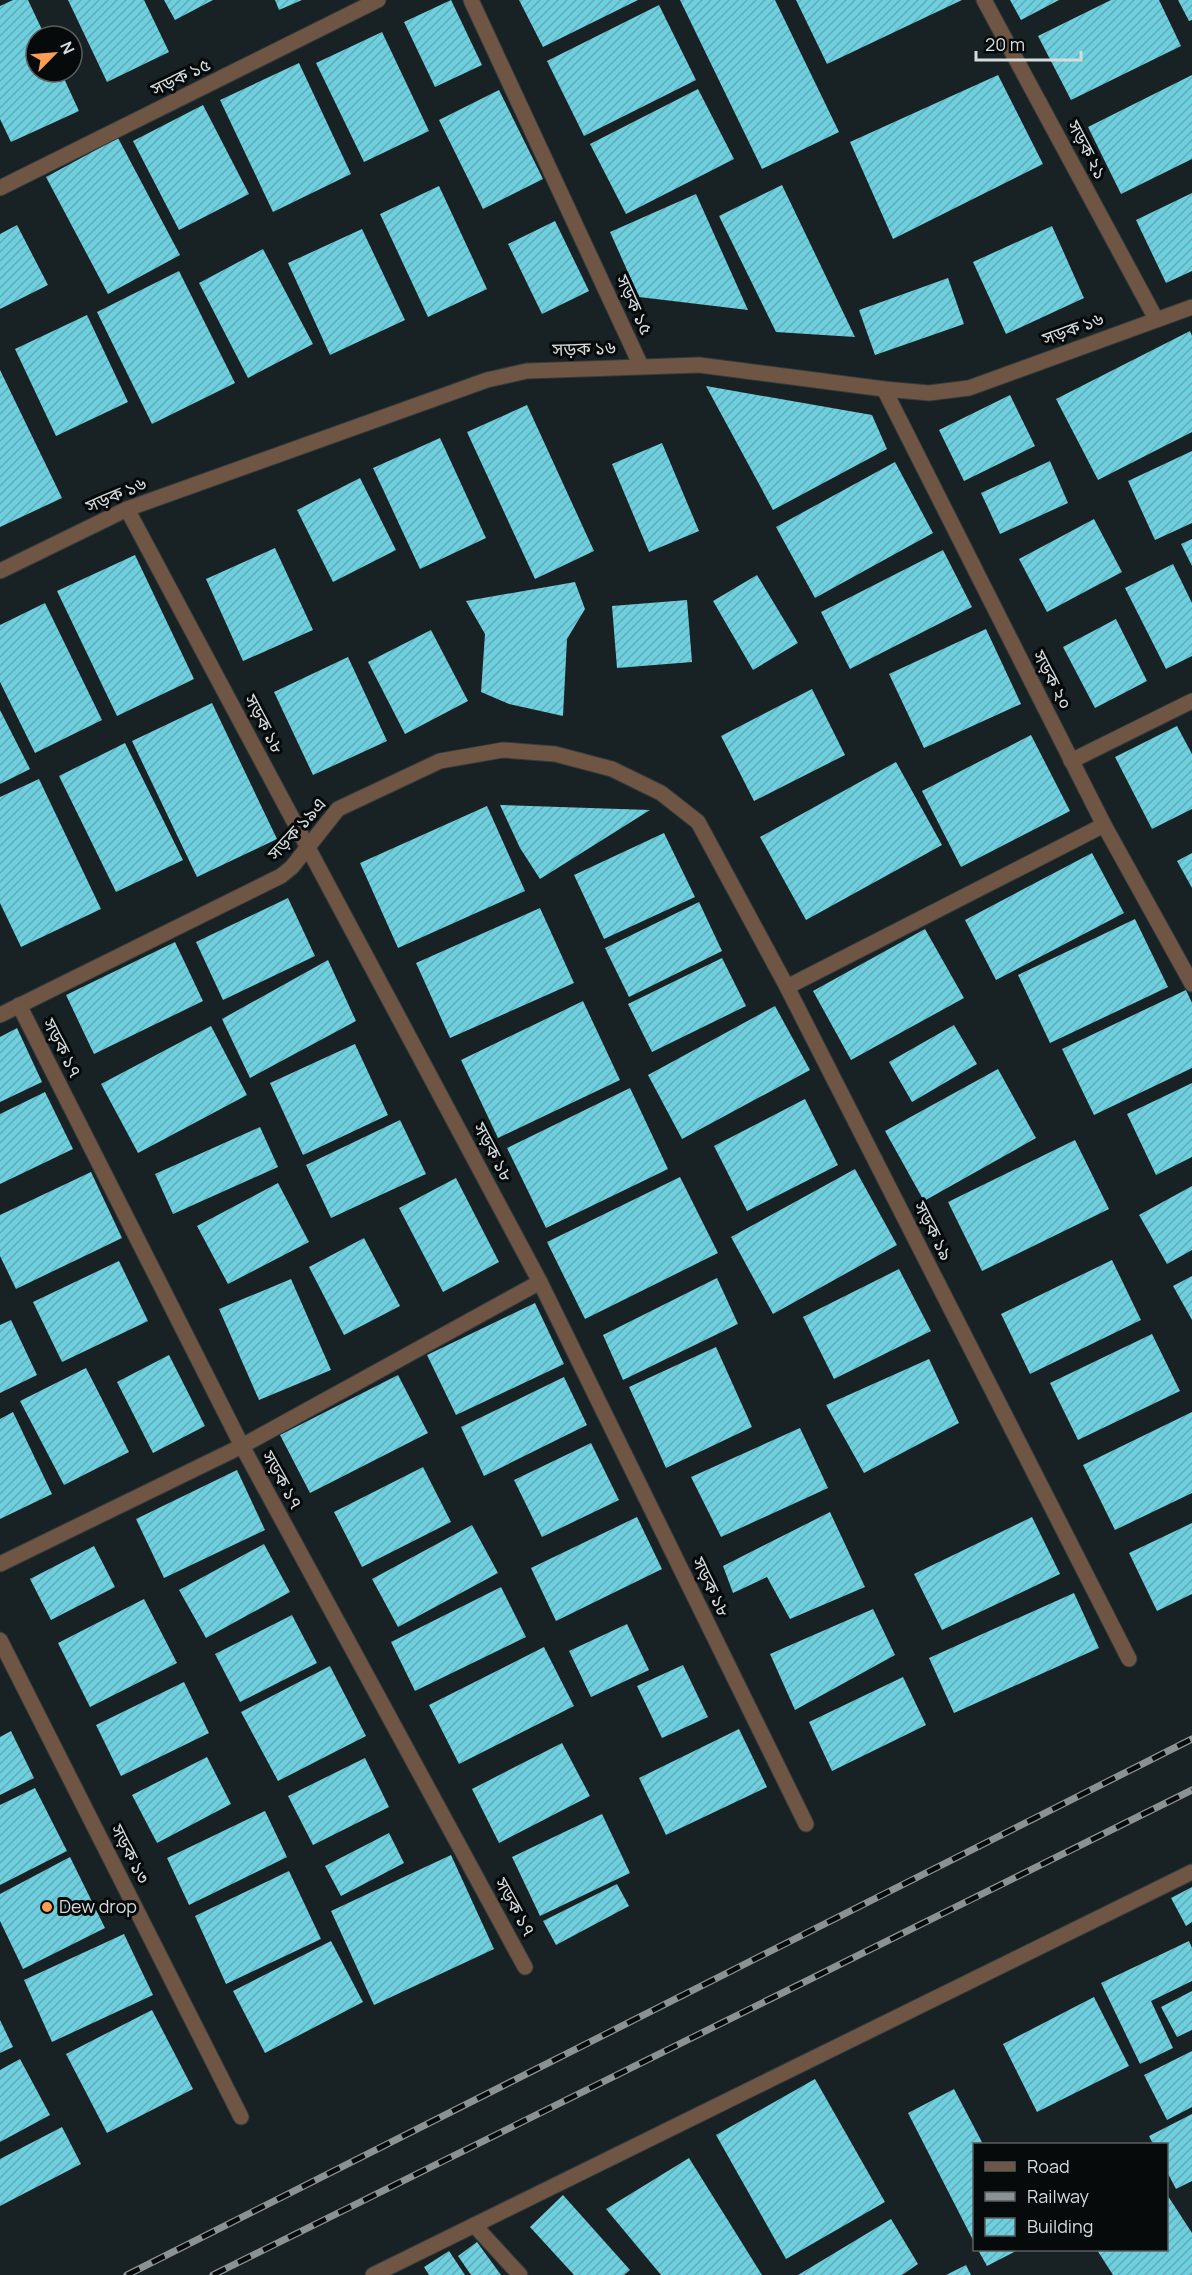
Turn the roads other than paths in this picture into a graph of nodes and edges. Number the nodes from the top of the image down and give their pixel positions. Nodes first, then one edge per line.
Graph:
1 (378, 0) edge
2 (471, 0) edge
3 (984, 0) edge
4 (0, 188) edge
5 (1192, 307) edge
6 (1156, 319) junction
7 (641, 366) junction
8 (884, 389) junction
9 (127, 509) junction
10 (0, 571) edge
11 (1192, 701) edge
12 (1071, 761) junction
13 (698, 822) joint
14 (1104, 825) junction
15 (307, 846) junction
16 (1192, 984) edge
17 (787, 987) junction
18 (19, 1005) junction
19 (0, 1015) edge
20 (540, 1282) junction
21 (242, 1446) junction
22 (0, 1563) edge
23 (0, 1640) edge
24 (1129, 1659) dead end
25 (806, 1824) dead end
26 (1192, 1872) edge
27 (525, 1967) dead end
28 (241, 2117) dead end
29 (474, 2225) junction
30 (373, 2275) edge
31 (520, 2275) edge

1 - 4 street, সড়ক ১৫
2 - 7 street, সড়ক ১৫
3 - 6 street, সড়ক ২১
5 - 6 street, সড়ক ১৬
6 - 8 street, সড়ক ১৬
7 - 8 street, সড়ক ১৬
7 - 9 street, সড়ক ১৬
8 - 12 street, সড়ক ২০
9 - 10 street, সড়ক ১৬
9 - 15 street, সড়ক ১৮
11 - 12 street
12 - 14 street, সড়ক ২০
13 - 15 street, সড়ক ১৯এ
13 - 17 street, সড়ক ১৯
14 - 16 street, সড়ক ২০
14 - 17 street
15 - 18 street, সড়ক ১৯এ
15 - 20 street, সড়ক ১৮
17 - 24 street, সড়ক ১৯
18 - 19 street, সড়ক ১৯এ
18 - 21 street, সড়ক ১৭
20 - 21 street
20 - 25 street, সড়ক ১৮
21 - 22 street
21 - 27 street, সড়ক ১৭
23 - 28 street, সড়ক ১৩
26 - 29 street
29 - 30 street
29 - 31 street

